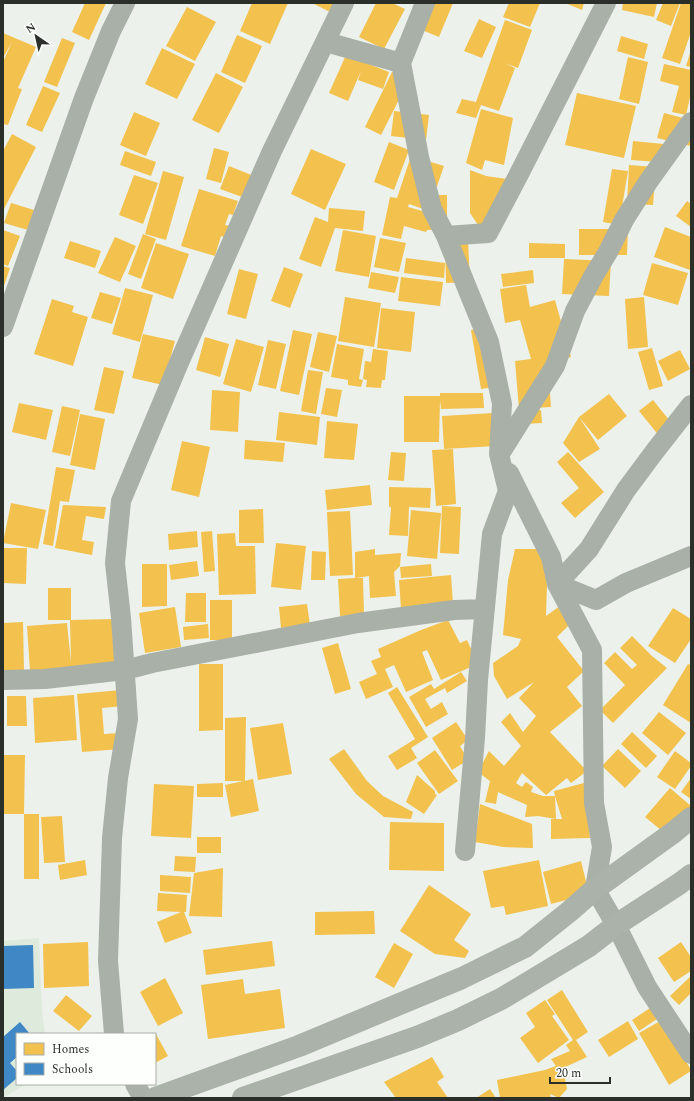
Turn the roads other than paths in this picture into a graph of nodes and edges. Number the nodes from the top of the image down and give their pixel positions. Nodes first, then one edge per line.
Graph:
1 (125, 3) edge
2 (344, 3) edge
3 (425, 3) edge
4 (606, 3) edge
5 (326, 42) junction
6 (401, 64) junction
7 (691, 122) edge
8 (446, 236) junction
9 (3, 326) edge
10 (691, 405) edge
11 (500, 454) junction
12 (691, 556) edge
13 (557, 584) junction
14 (485, 610) junction
15 (125, 670) junction
16 (3, 680) edge
17 (691, 818) edge
18 (464, 851) dead end
19 (691, 875) edge
20 (595, 889) junction
21 (616, 925) junction
22 (114, 1033) edge
23 (691, 1054) edge
24 (136, 1085) edge
25 (143, 1098) edge
26 (155, 1098) edge
27 (243, 1098) edge

1 - 9 street
2 - 5 street
3 - 6 street
4 - 8 street
5 - 6 street
5 - 15 street
6 - 8 street
7 - 11 street
8 - 11 street
10 - 13 street
11 - 13 street
11 - 14 street
12 - 13 street
13 - 20 street
14 - 15 street
14 - 18 street
15 - 16 street
15 - 22 street
17 - 20 main road
19 - 21 main road
20 - 21 street
20 - 26 main road
21 - 23 street
21 - 27 main road
24 - 25 street

